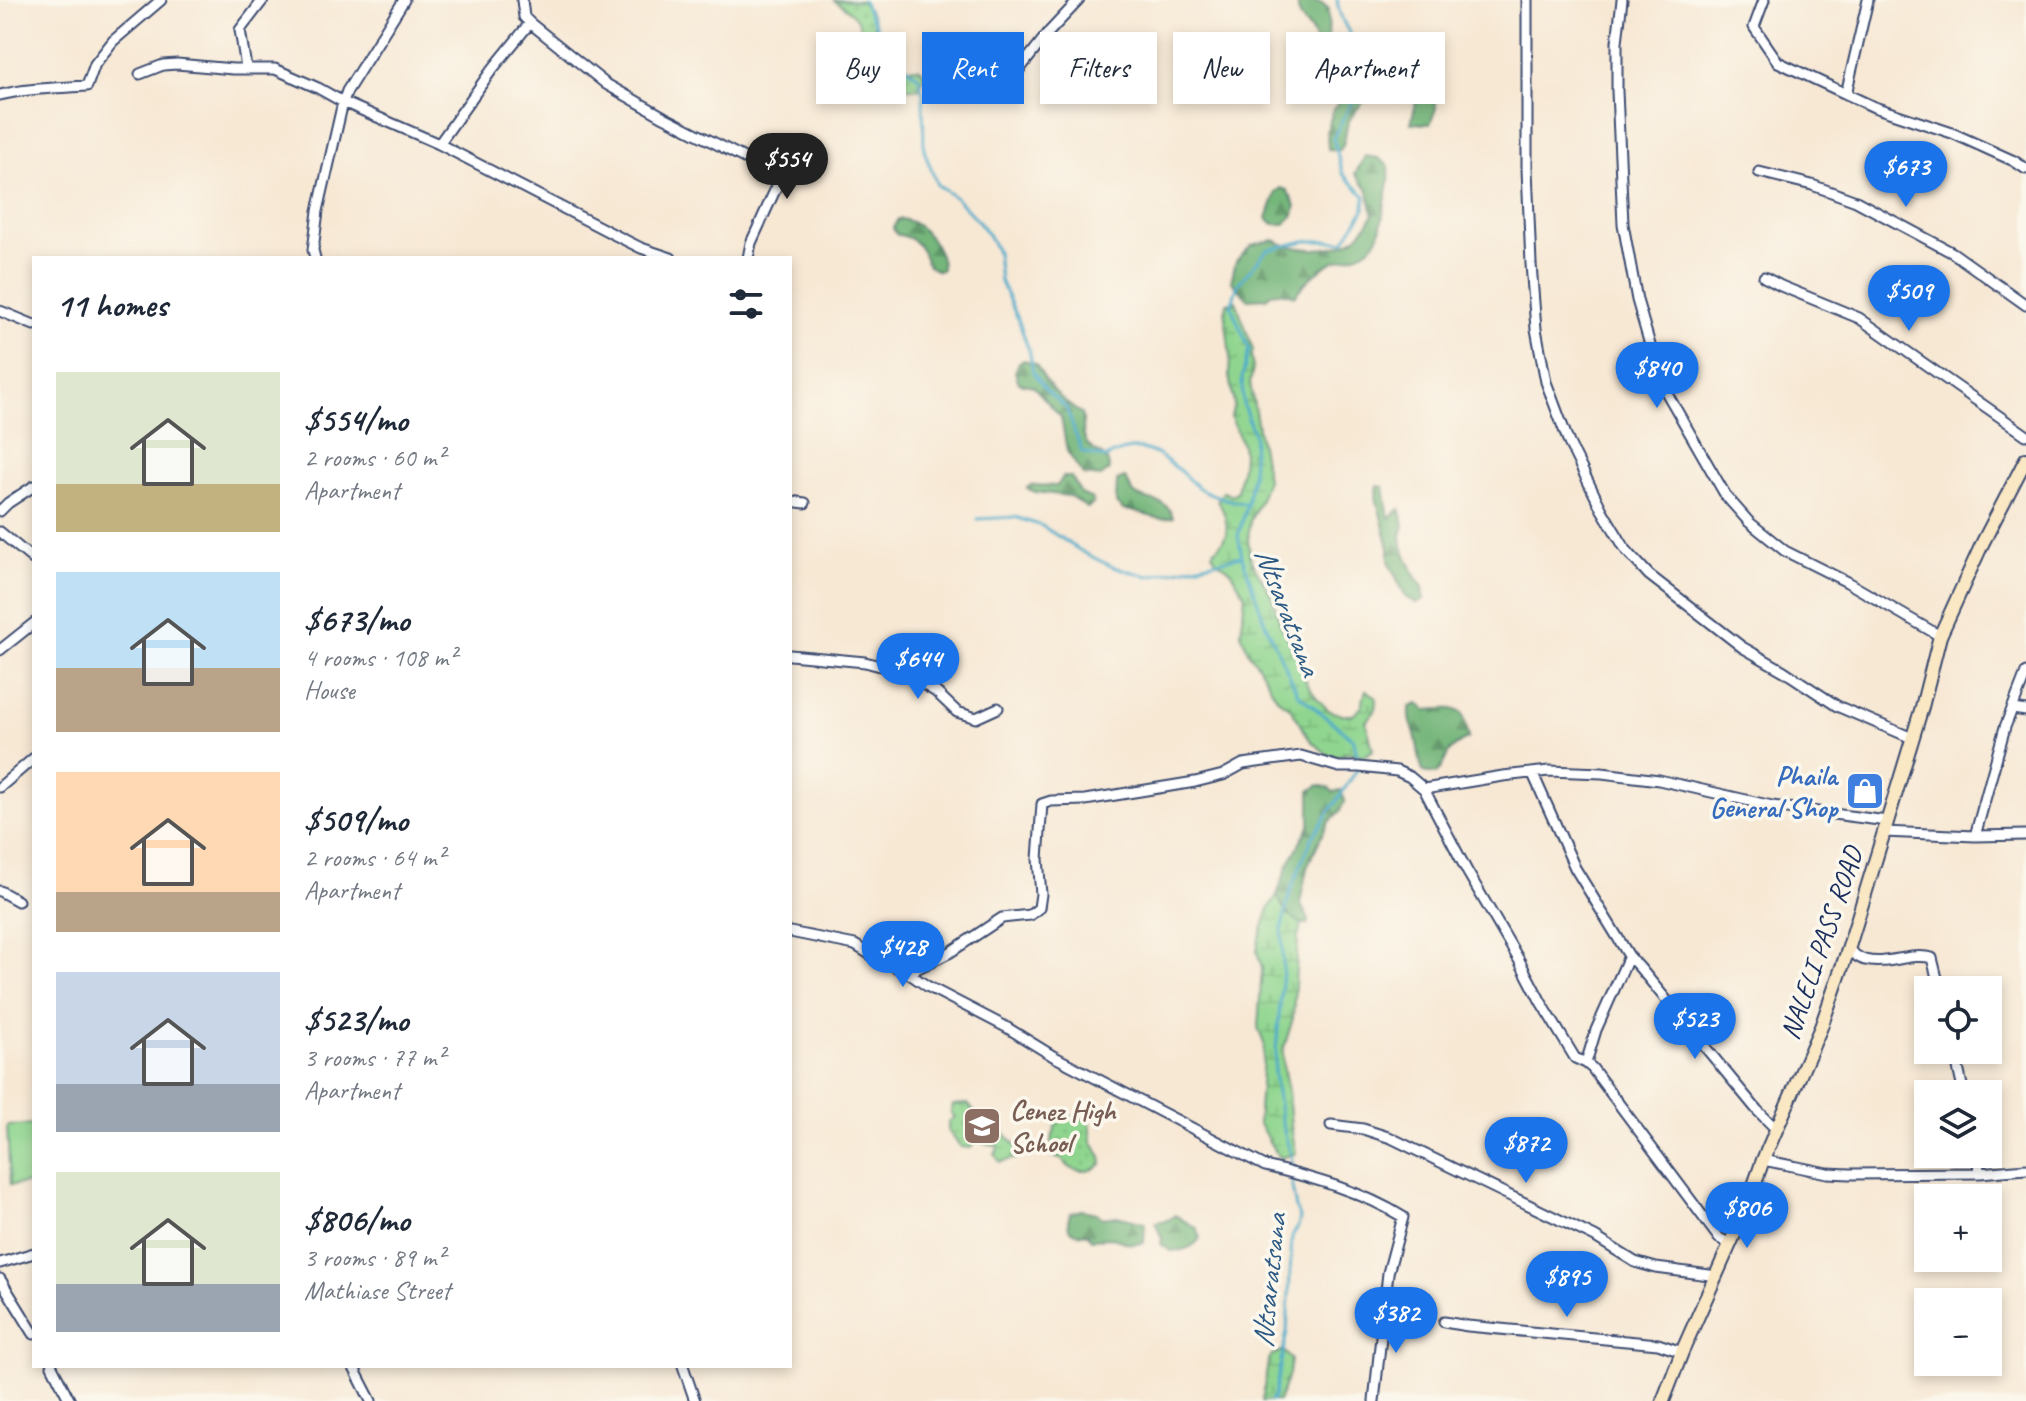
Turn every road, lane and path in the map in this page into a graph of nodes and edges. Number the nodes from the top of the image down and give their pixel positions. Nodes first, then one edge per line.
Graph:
1 (161, 0) edge
2 (263, 0) edge
3 (404, 0) edge
4 (522, 0) edge
5 (1079, 0) edge
6 (1527, 0) edge
7 (1622, 0) edge
8 (1764, 0) edge
9 (1868, 0) edge
10 (530, 23) junction
11 (1024, 62) edge
12 (246, 67) junction
13 (140, 74) dead end
14 (1846, 94) junction
15 (0, 95) edge
16 (343, 102) junction
17 (439, 144) junction
18 (2026, 169) edge
19 (1759, 172) dead end
20 (314, 256) edge
21 (665, 256) edge
22 (748, 256) edge
23 (1764, 277) dead end
24 (2026, 305) edge
25 (0, 311) edge
26 (32, 324) edge
27 (2026, 435) edge
28 (2026, 459) edge
29 (32, 487) edge
30 (792, 501) edge
31 (805, 503) dead end
32 (0, 511) edge
33 (0, 532) edge
34 (32, 558) edge
35 (32, 625) edge
36 (1940, 636) junction
37 (0, 650) edge
38 (792, 655) edge
39 (2026, 673) edge
40 (998, 708) dead end
41 (2013, 709) junction
42 (2026, 711) edge
43 (1912, 738) junction
44 (32, 760) edge
45 (1533, 774) junction
46 (0, 787) edge
47 (1424, 789) junction
48 (1886, 827) junction
49 (2026, 835) edge
50 (1975, 836) junction
51 (0, 891) edge
52 (18, 901) dead end
53 (792, 932) edge
54 (1848, 950) junction
55 (1629, 956) junction
56 (908, 973) junction
57 (1938, 976) edge
58 (1586, 1063) junction
59 (1331, 1125) dead end
60 (1776, 1129) junction
61 (1763, 1160) junction
62 (1979, 1168) edge
63 (2026, 1169) edge
64 (1980, 1173) junction
65 (1730, 1244) junction
66 (32, 1254) edge
67 (0, 1263) edge
68 (1717, 1276) junction
69 (0, 1279) edge
70 (1444, 1322) dead end
71 (32, 1331) edge
72 (1682, 1352) junction
73 (53, 1368) edge
74 (354, 1368) edge
75 (684, 1368) edge
76 (70, 1401) edge
77 (371, 1401) edge
78 (695, 1401) edge
79 (1374, 1401) edge
80 (1663, 1401) edge

1 - 15 street
2 - 12 street
3 - 16 street
4 - 10 street
5 - 11 street
6 - 43 street
7 - 36 street
8 - 14 street
9 - 14 street
10 - 17 street
10 - 22 street
12 - 13 street
12 - 16 street
14 - 18 street
16 - 17 street
16 - 20 street
17 - 21 street
19 - 24 street
23 - 27 street
25 - 26 street
28 - 36 main road, NALELI PASS ROAD
29 - 32 street
30 - 31 street
33 - 34 street
35 - 37 street
36 - 43 main road, NALELI PASS ROAD
38 - 40 street
39 - 41 street
41 - 42 street
41 - 50 street
43 - 48 main road, NALELI PASS ROAD
44 - 46 street
45 - 47 street
45 - 48 street
45 - 55 street
47 - 56 street
47 - 58 street
48 - 50 street
48 - 54 main road, NALELI PASS ROAD
49 - 50 street
51 - 52 street
53 - 56 street
54 - 57 street
54 - 60 main road, NALELI PASS ROAD
55 - 58 street
55 - 60 street
56 - 79 street
58 - 65 street
59 - 68 street
60 - 61 main road, NALELI PASS ROAD
61 - 64 street
61 - 65 main road, NALELI PASS ROAD
62 - 64 street
63 - 64 street
65 - 68 main road, NALELI PASS ROAD
66 - 67 street
68 - 72 main road, NALELI PASS ROAD
69 - 71 street
70 - 72 street
72 - 80 main road, NALELI PASS ROAD
73 - 76 street
74 - 77 street
75 - 78 street

